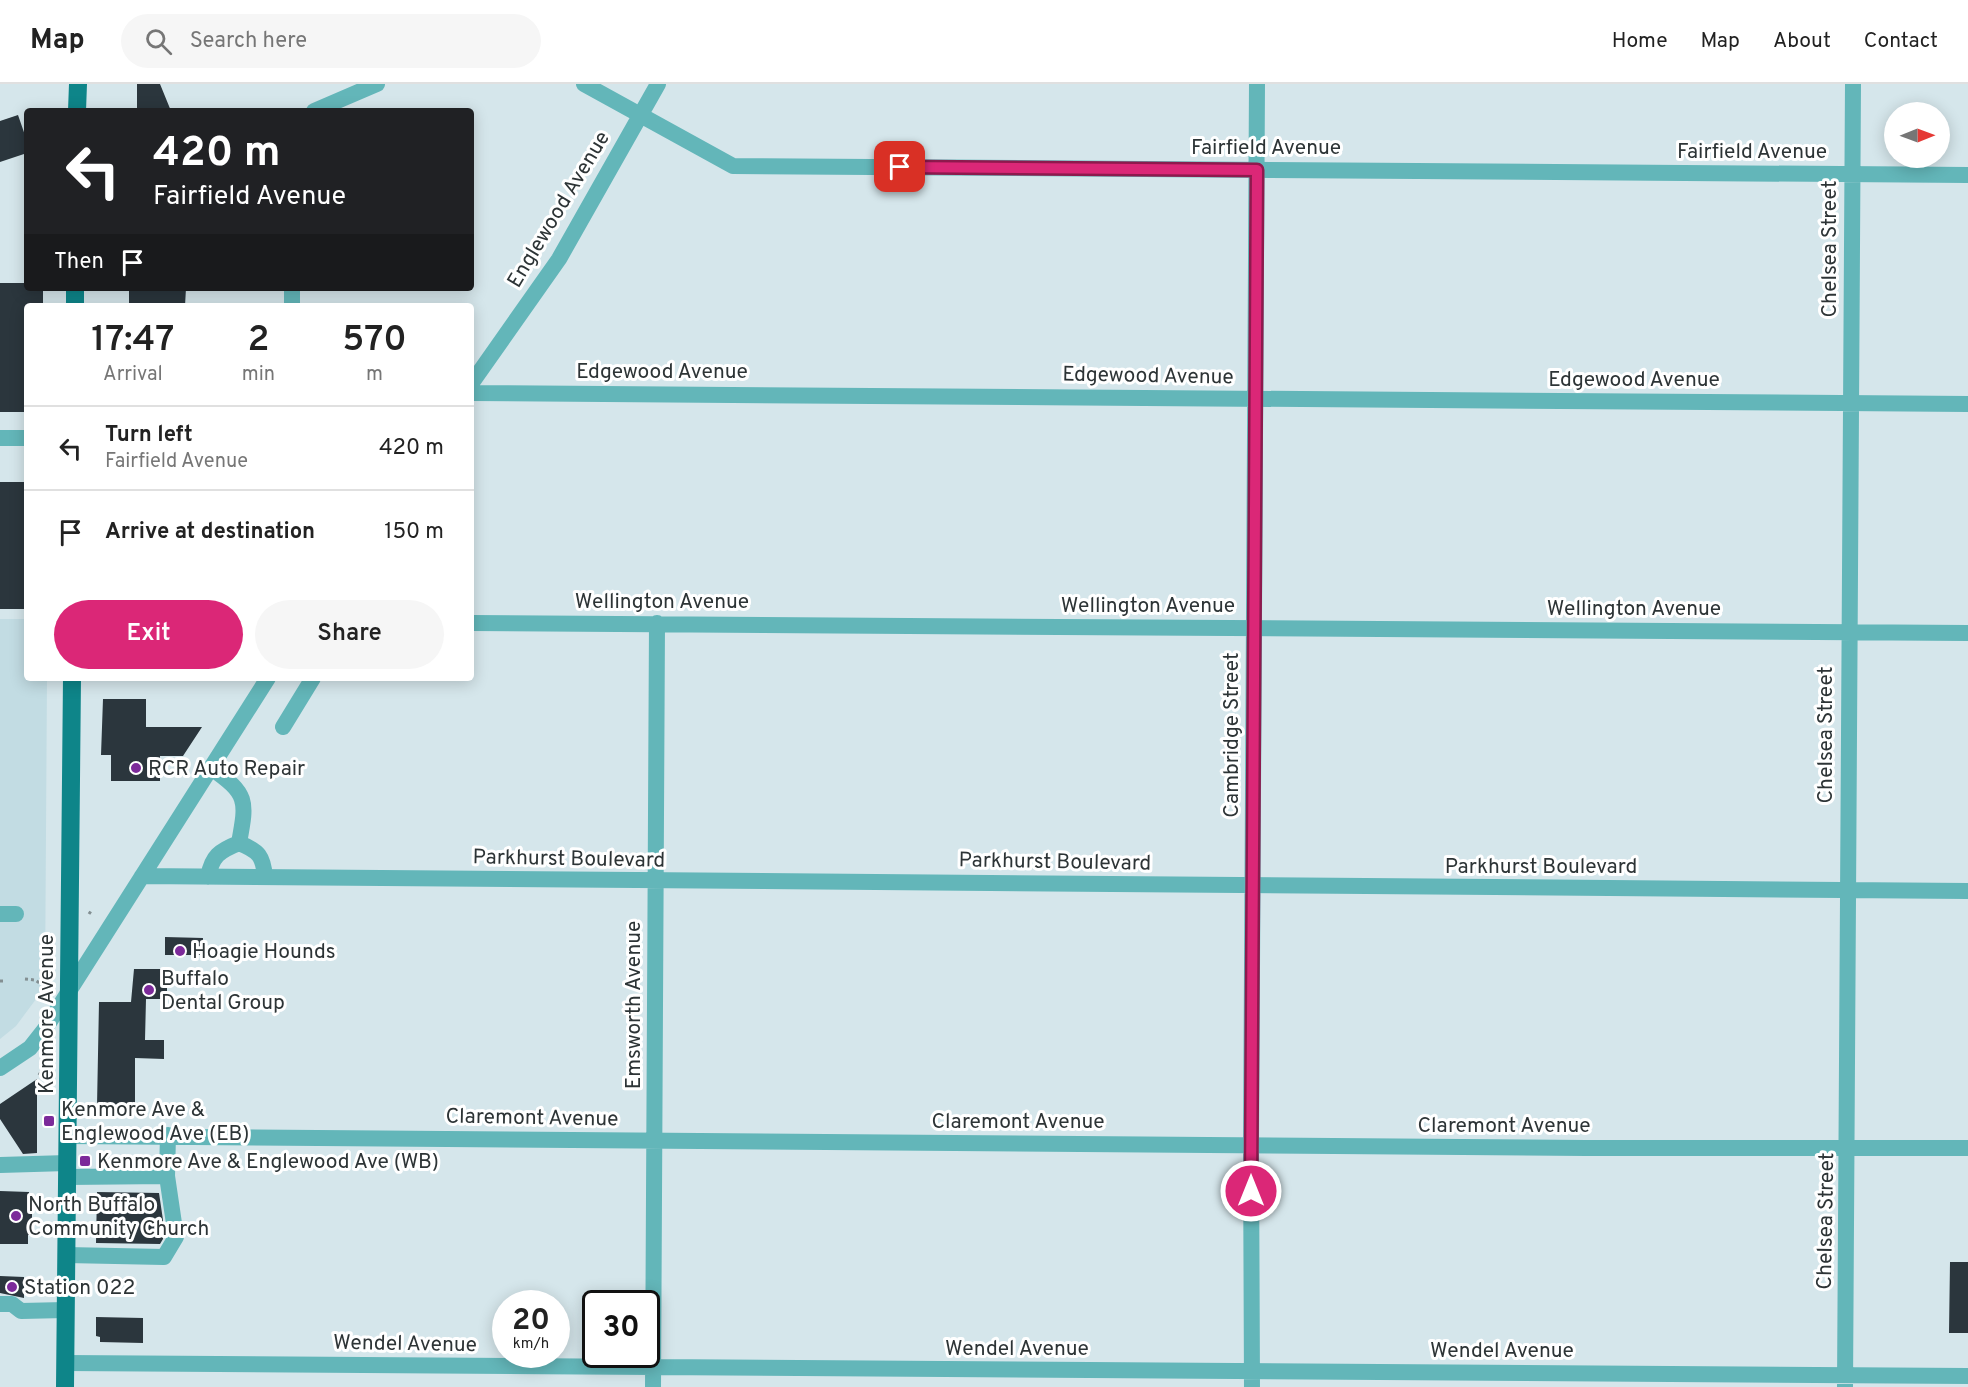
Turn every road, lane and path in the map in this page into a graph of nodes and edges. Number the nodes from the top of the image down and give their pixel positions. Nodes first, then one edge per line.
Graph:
1 (78, 84) edge
2 (378, 84) edge
3 (584, 84) edge
4 (658, 84) edge
5 (1257, 84) edge
6 (1853, 84) edge
7 (77, 108) edge
8 (321, 108) edge
9 (641, 115) junction
10 (1257, 170) junction
11 (1852, 174) junction
12 (1968, 175) edge
13 (474, 380) edge
14 (474, 393) edge
15 (1256, 399) junction
16 (1850, 403) junction
17 (1968, 404) edge
18 (0, 438) edge
19 (24, 438) edge
20 (474, 623) edge
21 (657, 623) junction
22 (1255, 628) junction
23 (1848, 632) junction
24 (1968, 633) edge
25 (72, 681) edge
26 (266, 681) edge
27 (309, 681) edge
28 (283, 727) dead end
29 (211, 768) junction
30 (239, 843) junction
31 (142, 876) junction
32 (208, 877) junction
33 (264, 878) junction
34 (656, 882) junction
35 (1253, 886) junction
36 (1846, 890) junction
37 (1968, 891) edge
38 (25, 979) dead end
39 (47, 988) dead end
40 (68, 989) junction
41 (0, 1068) edge
42 (42, 1070) dead end
43 (39, 1075) dead end
44 (168, 1135) junction
45 (67, 1136) junction
46 (654, 1141) junction
47 (1251, 1145) junction
48 (1848, 1147) junction
49 (1968, 1148) edge
50 (0, 1165) edge
51 (67, 1170) junction
52 (167, 1176) junction
53 (66, 1255) junction
54 (653, 1290) edge
55 (0, 1304) edge
56 (65, 1310) junction
57 (65, 1363) junction
58 (582, 1367) edge
59 (652, 1368) joint
60 (1968, 1376) edge
61 (1252, 1379) edge
62 (1540, 1380) edge
63 (1845, 1381) edge
64 (65, 1387) edge
65 (652, 1387) edge

1 - 7 main road
2 - 8 street
3 - 9 street, Fairfield Avenue
4 - 9 street, Englewood Avenue
5 - 10 street, Cambridge Street
6 - 11 street, Chelsea Street
9 - 10 street, Fairfield Avenue
9 - 13 street, Englewood Avenue
10 - 11 street, Fairfield Avenue
10 - 15 street, Cambridge Street
11 - 12 street, Fairfield Avenue
11 - 16 street, Chelsea Street
14 - 15 street, Edgewood Avenue
15 - 16 street, Edgewood Avenue
15 - 22 street, Cambridge Street
16 - 17 street, Edgewood Avenue
16 - 23 street, Chelsea Street
18 - 19 street
20 - 21 street, Wellington Avenue
21 - 22 street, Wellington Avenue
21 - 34 street, Emsworth Avenue
22 - 23 street, Wellington Avenue
22 - 35 street, Cambridge Street
23 - 24 street, Wellington Avenue
23 - 36 street, Chelsea Street
25 - 40 main road, Kenmore Avenue
26 - 29 street
27 - 28 street
29 - 30 street
29 - 31 street
30 - 32 street
30 - 33 street
31 - 32 street, Parkhurst Boulevard
31 - 40 street
32 - 33 street, Parkhurst Boulevard
33 - 34 street, Parkhurst Boulevard
34 - 35 street, Parkhurst Boulevard
34 - 46 street, Emsworth Avenue
35 - 36 street, Parkhurst Boulevard
35 - 47 street, Cambridge Street
36 - 37 street, Parkhurst Boulevard
36 - 48 street, Chelsea Street
38 - 39 path
40 - 41 street
40 - 45 main road, Kenmore Avenue
42 - 43 path
44 - 45 street, Claremont Avenue
44 - 46 street, Claremont Avenue
44 - 52 street
45 - 51 main road, Kenmore Avenue
46 - 47 street, Claremont Avenue
46 - 54 street, Emsworth Avenue
47 - 48 street, Claremont Avenue
47 - 61 street, Cambridge Street
48 - 49 street, Claremont Avenue
48 - 63 street, Chelsea Street
50 - 51 street
51 - 52 street
51 - 53 main road, Kenmore Avenue
52 - 53 street
53 - 56 main road, Kenmore Avenue
55 - 56 street
56 - 57 main road, Kenmore Avenue
57 - 58 street, Wendel Avenue
57 - 64 main road, Kenmore Avenue
59 - 61 street, Wendel Avenue
59 - 65 street, Emsworth Avenue
60 - 63 street, Wendel Avenue
61 - 62 street, Wendel Avenue
62 - 63 street, Wendel Avenue

